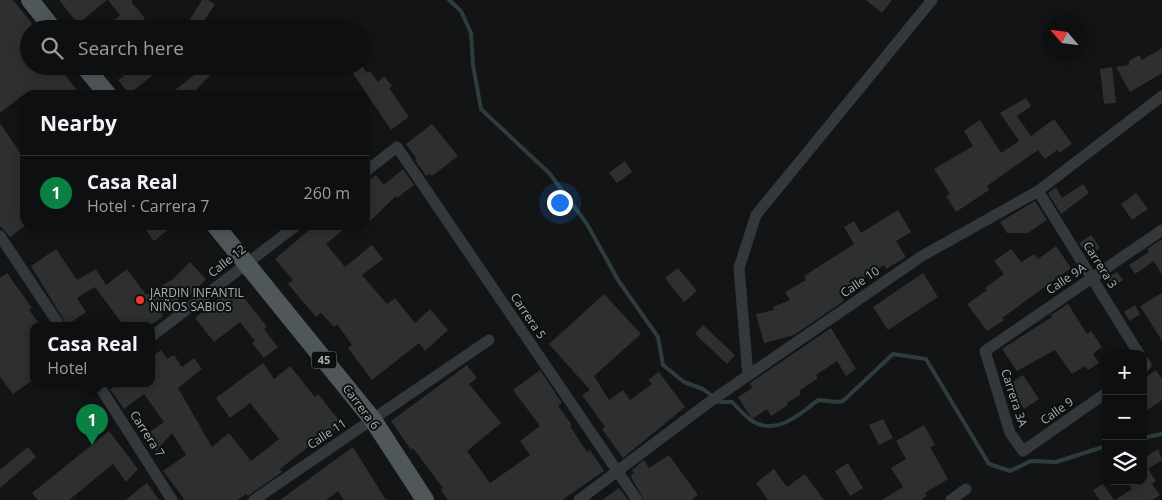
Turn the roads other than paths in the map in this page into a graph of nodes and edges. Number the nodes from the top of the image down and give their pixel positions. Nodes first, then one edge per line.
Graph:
1 (30, 0) edge
2 (932, 0) edge
3 (47, 20) edge
4 (91, 75) edge
5 (104, 90) edge
6 (1162, 96) edge
7 (370, 168) edge
8 (1038, 191) junction
9 (220, 230) edge
10 (290, 230) edge
11 (1162, 230) edge
12 (0, 236) edge
13 (247, 263) junction
14 (1091, 278) junction
15 (57, 322) edge
16 (155, 334) edge
17 (489, 340) dead end
18 (1136, 350) edge
19 (985, 351) joint
20 (748, 376) junction
21 (100, 387) edge
22 (1103, 395) edge
23 (373, 420) junction
24 (1023, 451) joint
25 (617, 473) junction
26 (966, 490) dead end
27 (172, 500) edge
28 (254, 500) edge
29 (425, 500) edge
30 (580, 500) edge
31 (637, 500) edge
32 (951, 500) edge

1 - 3 main road
2 - 20 street
4 - 5 main road
6 - 8 street, Calle 10
7 - 25 street, Carrera 5
8 - 14 street, Carrera 3
8 - 20 street, Calle 10
9 - 13 main road, Carrera 6 / 45
10 - 13 street, Calle 12
11 - 14 street, Calle 9A
12 - 15 street
13 - 16 street, Calle 12
13 - 23 main road, Carrera 6 / 45
14 - 18 street, Carrera 3
14 - 19 street, Calle 9A
17 - 23 street, Calle 11
19 - 24 street, Carrera 3A
20 - 25 street, Calle 10
21 - 27 street, Carrera 7
22 - 24 street, Calle 9
23 - 28 street, Calle 11
23 - 29 main road, Carrera 6 / 45
25 - 30 street, Calle 10
25 - 31 street, Carrera 5
26 - 32 street

